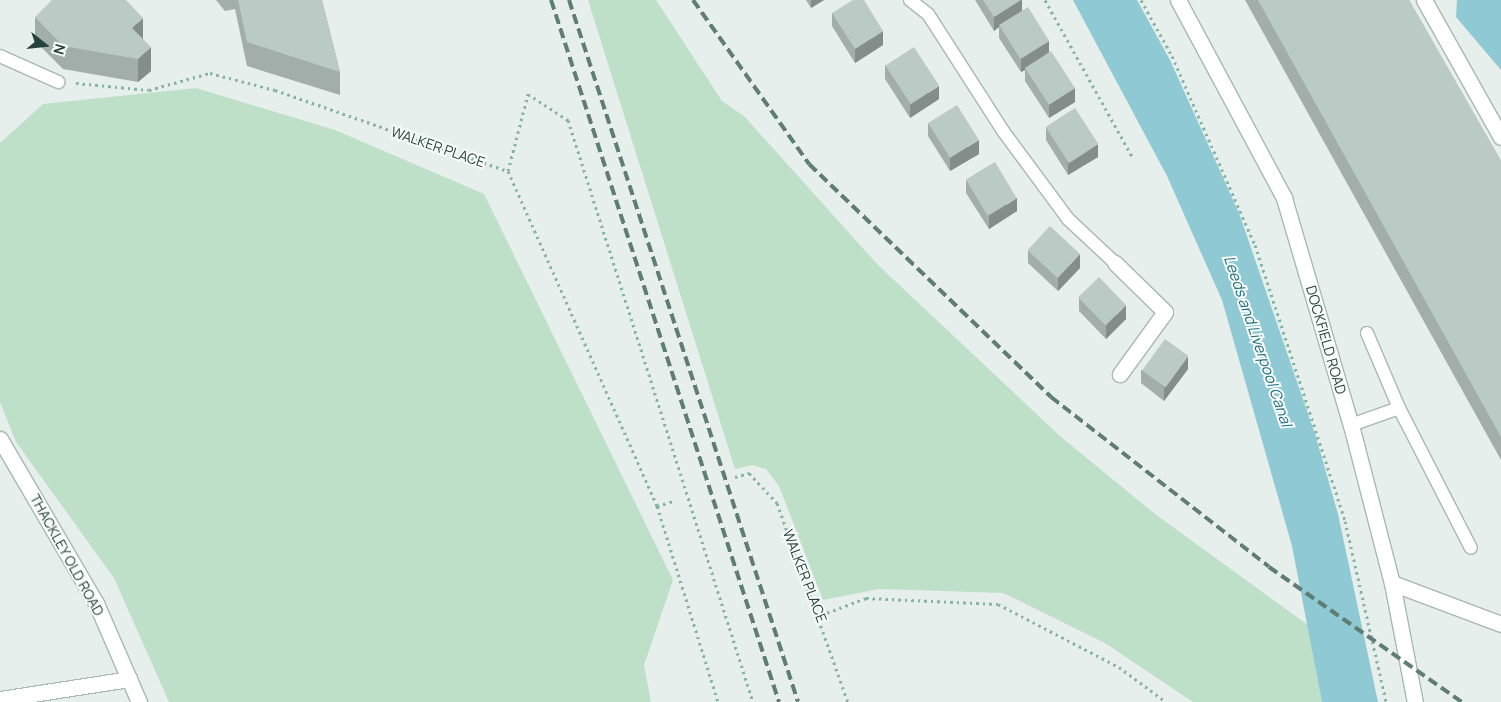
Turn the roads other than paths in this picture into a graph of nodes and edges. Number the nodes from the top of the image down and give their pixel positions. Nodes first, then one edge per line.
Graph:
1 (910, 0) edge
2 (1178, 0) edge
3 (1424, 0) edge
4 (0, 56) edge
5 (58, 82) road end
6 (1501, 137) edge
7 (1115, 263) joint
8 (1367, 333) dead end
9 (1120, 374) dead end
10 (1399, 408) junction
11 (1351, 425) junction
12 (0, 439) edge
13 (1470, 548) dead end
14 (1392, 583) junction
15 (1501, 624) edge
16 (129, 679) junction
17 (0, 699) edge
18 (139, 702) edge
19 (1415, 702) edge

1 - 7 lane
2 - 11 street, DOCKFIELD ROAD
3 - 6 street
4 - 5 lane
7 - 9 street
8 - 10 lane
10 - 11 lane
10 - 13 lane
11 - 14 street, DOCKFIELD ROAD
12 - 16 street, THACKLEY OLD ROAD
14 - 15 street
14 - 19 street, DOCKFIELD ROAD
16 - 17 street
16 - 18 street, THACKLEY OLD ROAD

